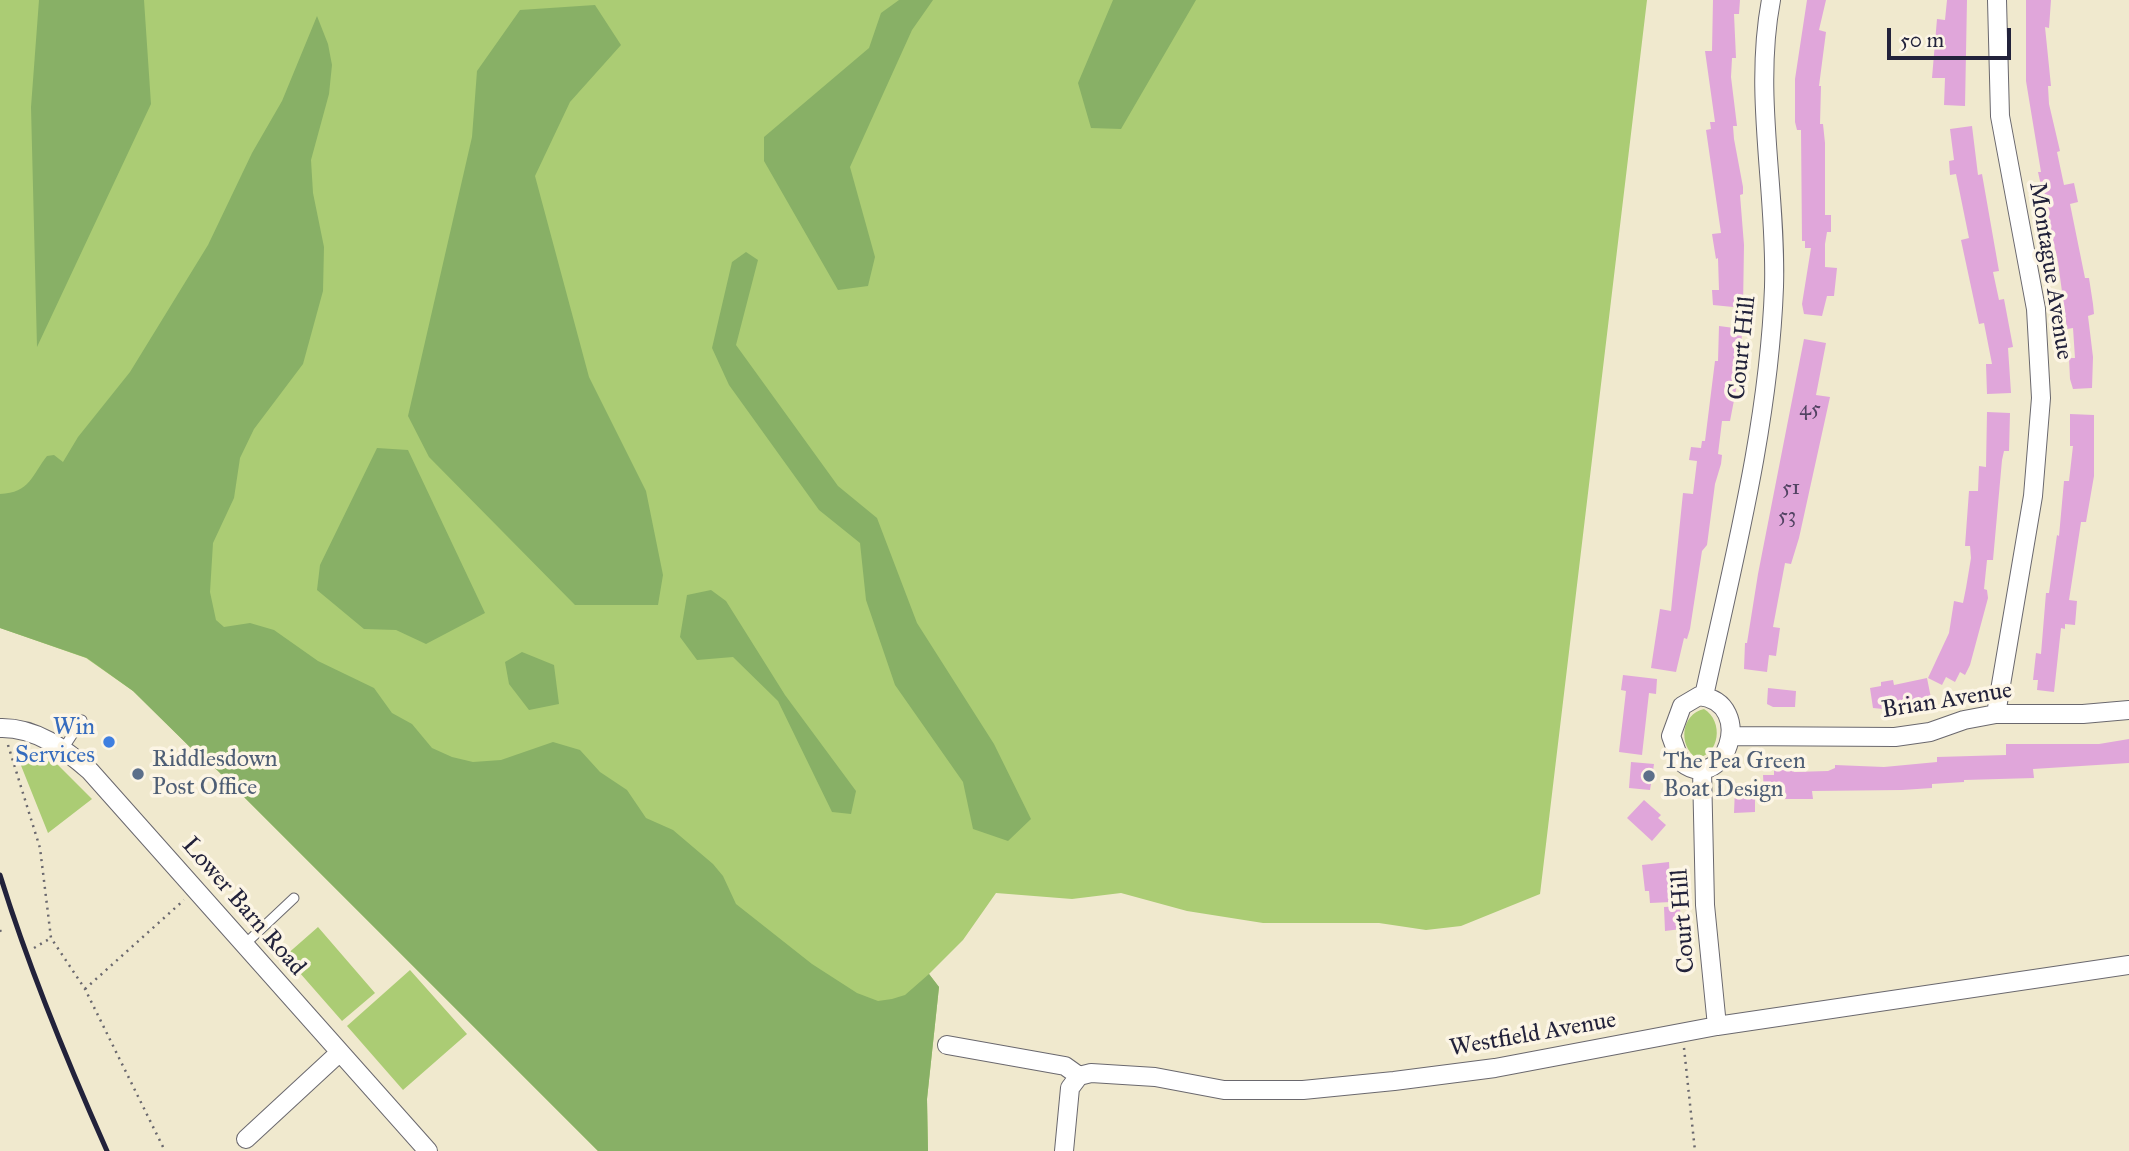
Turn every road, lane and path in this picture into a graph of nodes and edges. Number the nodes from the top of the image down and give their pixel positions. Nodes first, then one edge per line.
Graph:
1 (1771, 0) edge
2 (1997, 0) edge
3 (1703, 696) junction
4 (2129, 710) edge
5 (1996, 714) junction
6 (82, 720) dead end
7 (2, 728) edge
8 (1731, 736) junction
9 (63, 749) junction
10 (1702, 769) junction
11 (195, 890) junction
12 (294, 898) dead end
13 (51, 938) junction
14 (243, 946) junction
15 (34, 948) dead end
16 (2129, 965) edge
17 (85, 989) junction
18 (1717, 1026) junction
19 (1683, 1035) junction
20 (947, 1045) dead end
21 (339, 1053) junction
22 (1079, 1076) junction
23 (246, 1139) dead end
24 (165, 1151) edge
25 (428, 1151) edge
26 (1064, 1151) edge
27 (1695, 1151) edge

1 - 3 street, Court Hill
2 - 5 street, Montague Avenue
3 - 8 street
3 - 10 street
4 - 5 street, Brian Avenue
5 - 8 street, Brian Avenue
6 - 9 lane
7 - 9 street, Lower Barn Road
7 - 13 path
8 - 10 street
9 - 11 street, Lower Barn Road
10 - 18 street, Court Hill
11 - 14 street, Lower Barn Road
11 - 17 path
12 - 14 lane
13 - 15 path
13 - 17 path
14 - 21 street, Lower Barn Road
16 - 18 street, Westfield Avenue
17 - 24 path
18 - 19 street, Westfield Avenue
19 - 22 street, Westfield Avenue
19 - 27 path
20 - 22 street, Westfield Avenue
21 - 23 street
21 - 25 street, Lower Barn Road
22 - 26 street

